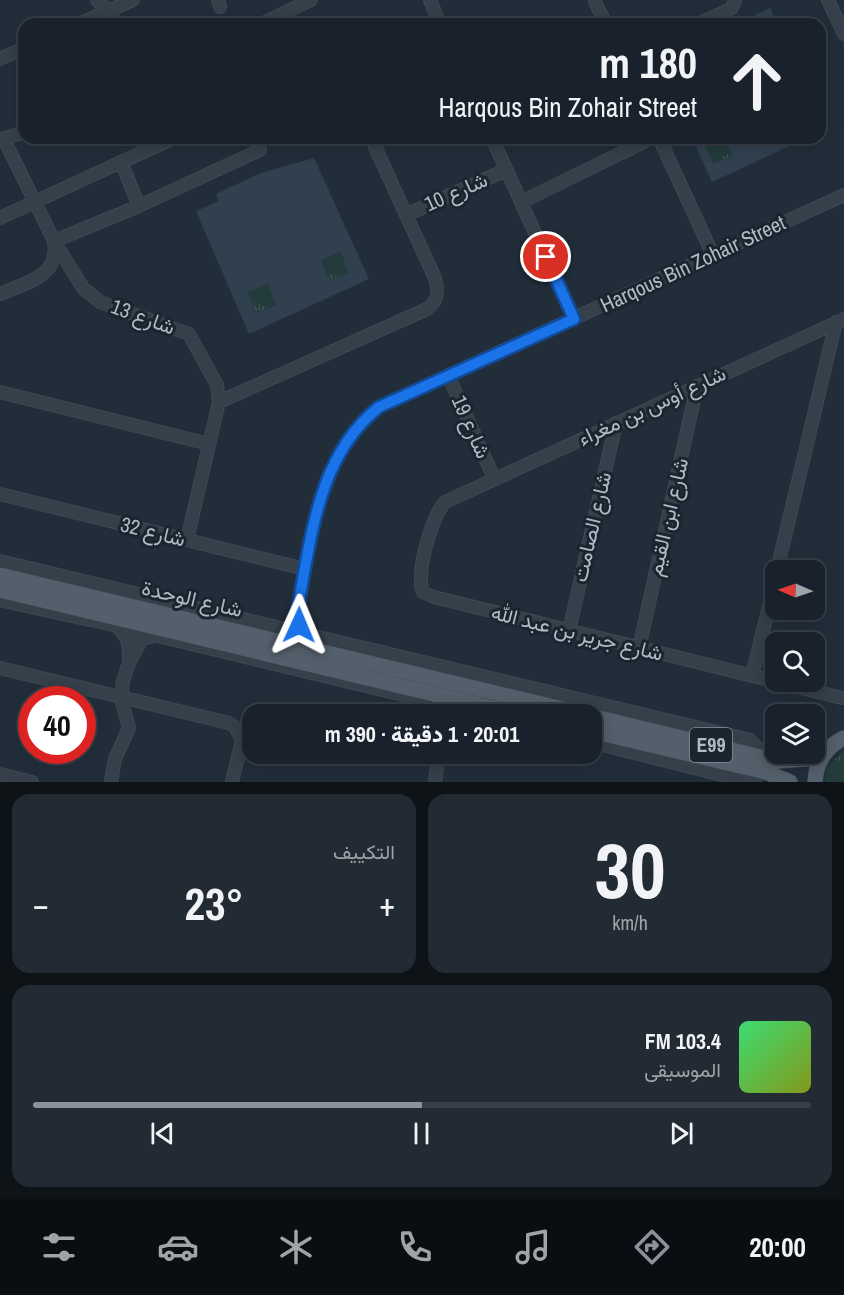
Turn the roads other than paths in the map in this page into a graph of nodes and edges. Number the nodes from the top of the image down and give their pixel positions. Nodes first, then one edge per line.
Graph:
1 (97, 0) edge
2 (133, 0) edge
3 (311, 0) edge
4 (430, 0) edge
5 (735, 0) edge
6 (828, 0) edge
7 (597, 1) edge
8 (108, 11) junction
9 (92, 18) edge
10 (112, 18) edge
11 (274, 18) edge
12 (438, 18) edge
13 (604, 18) edge
14 (711, 18) edge
15 (844, 34) edge
16 (18, 51) edge
17 (0, 59) edge
18 (18, 134) edge
19 (2, 140) edge
20 (161, 144) edge
21 (374, 144) edge
22 (495, 144) edge
23 (640, 144) edge
24 (662, 144) edge
25 (260, 150) dead end
26 (121, 162) junction
27 (506, 170) junction
28 (844, 195) edge
29 (34, 202) junction
30 (521, 202) junction
31 (139, 206) junction
32 (406, 214) junction
33 (0, 218) edge
34 (54, 242) junction
35 (713, 255) junction
36 (0, 294) edge
37 (574, 319) junction
38 (840, 321) edge
39 (448, 375) junction
40 (697, 386) junction
41 (0, 392) edge
42 (219, 402) junction
43 (616, 423) junction
44 (209, 444) junction
45 (494, 478) junction
46 (0, 494) edge
47 (460, 494) joint
48 (187, 540) junction
49 (780, 560) edge
50 (0, 561) edge
51 (305, 569) junction
52 (0, 575) edge
53 (0, 590) edge
54 (0, 600) edge
55 (78, 609) junction
56 (297, 612) junction
57 (766, 620) edge
58 (96, 621) junction
59 (115, 625) junction
60 (278, 629) junction
61 (568, 631) junction
62 (154, 636) junction
63 (308, 636) junction
64 (196, 638) junction
65 (179, 641) junction
66 (639, 648) junction
67 (341, 650) junction
68 (129, 663) junction
69 (0, 668) edge
70 (752, 676) junction
71 (397, 690) junction
72 (551, 694) junction
73 (122, 698) junction
74 (844, 699) edge
75 (428, 702) joint
76 (434, 704) edge
77 (463, 704) edge
78 (544, 704) edge
79 (560, 704) edge
80 (602, 719) edge
81 (602, 733) edge
82 (844, 738) edge
83 (602, 745) edge
84 (829, 748) junction
85 (437, 764) edge
86 (767, 765) junction
87 (8, 777) edge
88 (32, 782) edge
89 (111, 782) edge
90 (232, 782) edge
91 (435, 782) edge
92 (747, 782) edge
93 (790, 782) edge
94 (815, 782) edge

1 - 8 street
2 - 8 street
3 - 11 street
4 - 12 street
5 - 14 street
6 - 15 street
7 - 13 street
8 - 9 street
8 - 10 street
16 - 17 street
18 - 19 street
19 - 29 street, شارع 13
20 - 26 street
21 - 32 street
22 - 27 street
23 - 30 street
24 - 35 street
25 - 31 street
26 - 29 street
26 - 31 street
27 - 30 street
27 - 32 street, شارع 10
28 - 35 street, Harqous Bin Zohair Street
29 - 33 street
29 - 34 street, شارع 13
30 - 37 street
31 - 34 street
32 - 42 street
34 - 36 street
34 - 42 street, شارع 13
35 - 37 street, Harqous Bin Zohair Street
37 - 39 street, Harqous Bin Zohair Street
38 - 40 street, شارع أوس بن مغراء
38 - 49 street
39 - 45 street, شارع 19
39 - 51 street, Harqous Bin Zohair Street
40 - 43 street, شارع أوس بن مغراء
40 - 66 street, شارع ابن القيم
41 - 44 street
42 - 44 street, شارع 13
43 - 45 street, شارع أوس بن مغراء
43 - 61 street, شارع الصامت
44 - 48 street, شارع 13
45 - 47 street, شارع أوس بن مغراء
46 - 48 street, شارع 32
47 - 61 street, شارع جرير بن عبد الله
48 - 51 street, شارع 32
50 - 60 street
51 - 56 street, Harqous Bin Zohair Street
52 - 67 main road, شارع الوحدة
53 - 55 main road, شارع الوحدة
54 - 58 street
55 - 58 street
55 - 64 main road, شارع الوحدة
56 - 60 street
56 - 63 street
57 - 70 street
58 - 59 street
59 - 62 street
59 - 68 street
60 - 63 street
61 - 66 street, شارع جرير بن عبد الله
62 - 65 street
62 - 68 street
63 - 67 street
64 - 65 street
64 - 71 main road, شارع الوحدة
65 - 71 street
66 - 70 street, شارع جرير بن عبد الله
67 - 72 street
67 - 78 main road, شارع الوحدة
68 - 73 street
69 - 73 street
70 - 74 street, شارع جرير بن عبد الله
71 - 75 street
71 - 77 main road, شارع الوحدة
72 - 79 main road
72 - 86 street
73 - 89 street
73 - 90 street
75 - 76 street
80 - 86 main road, E99
81 - 86 main road, E99
82 - 84 main road
83 - 92 street
84 - 86 main road, E99
84 - 94 main road
85 - 91 street
86 - 92 street
86 - 93 main road, E99
87 - 88 street

